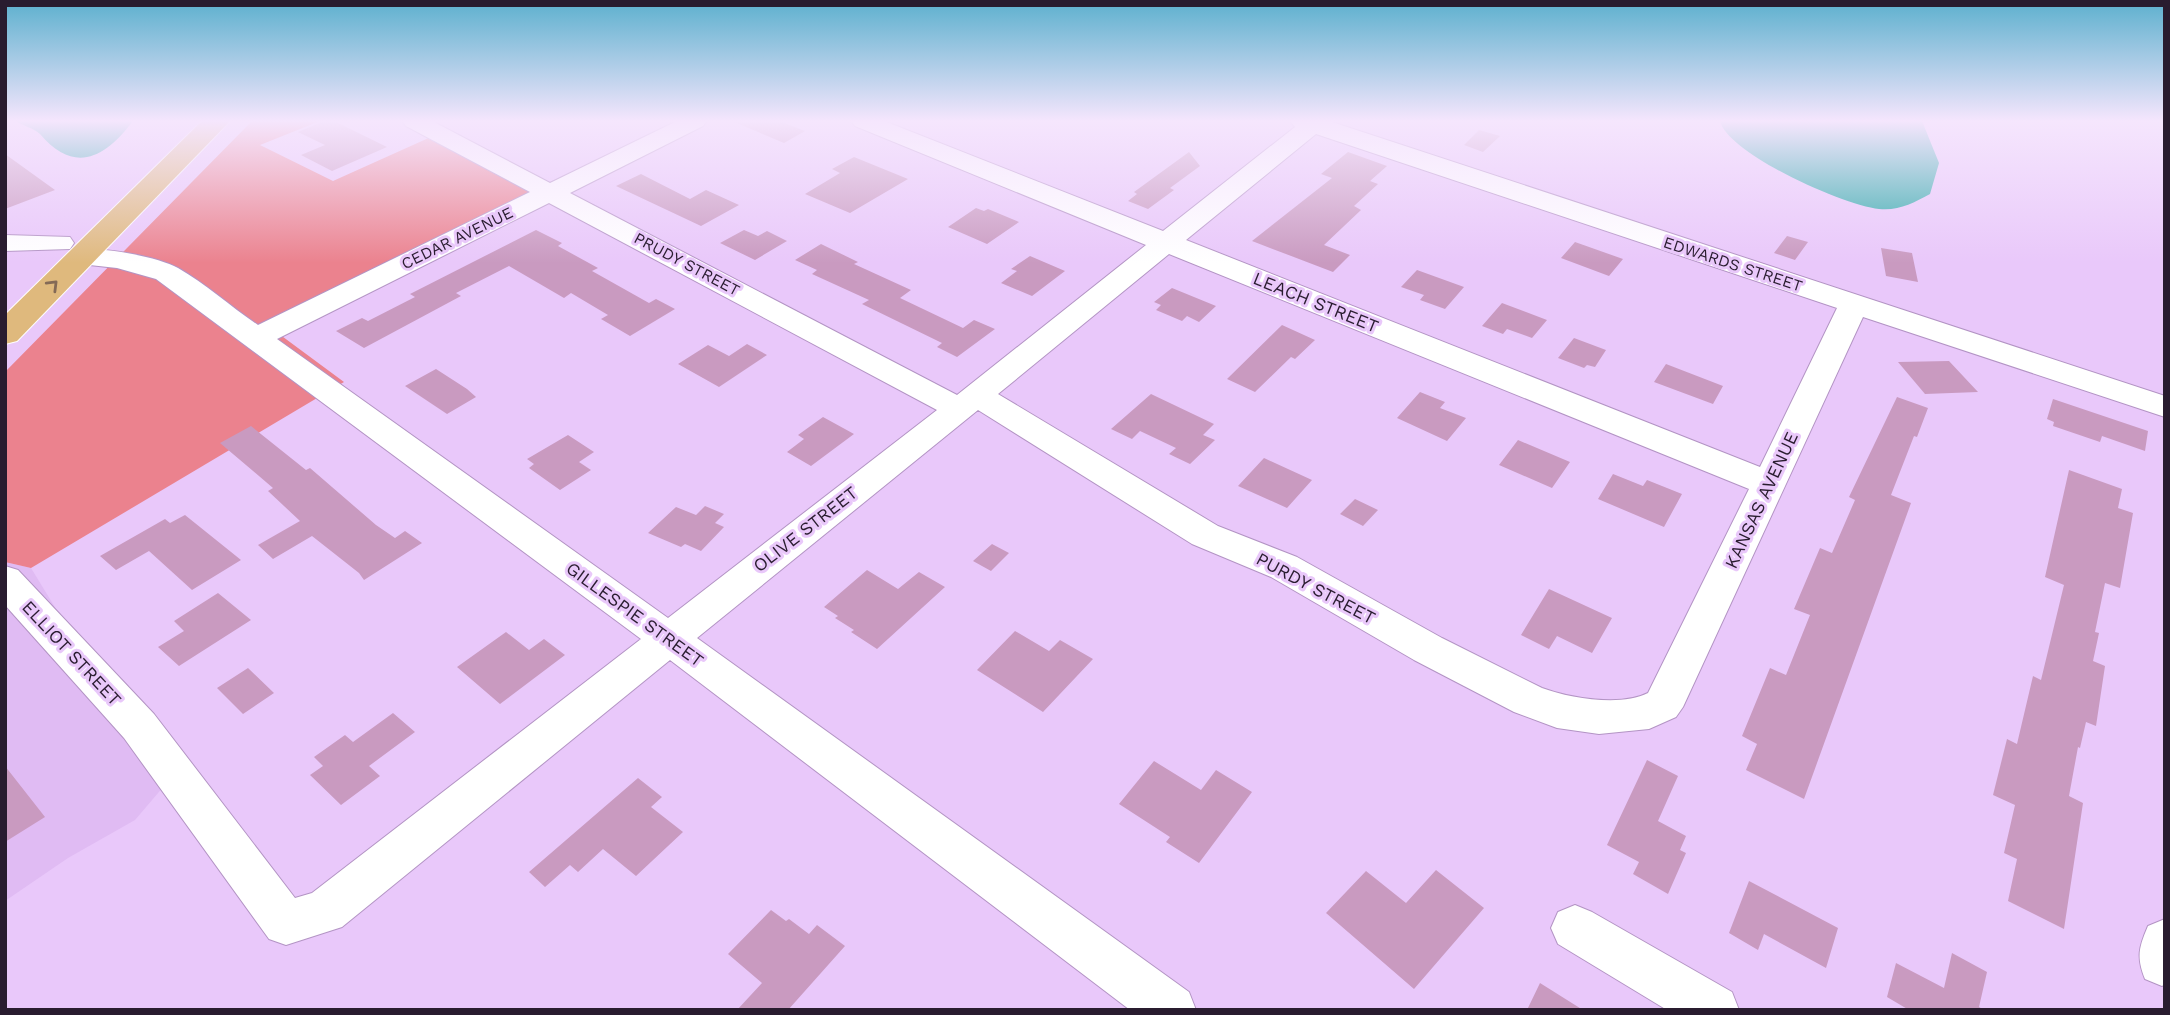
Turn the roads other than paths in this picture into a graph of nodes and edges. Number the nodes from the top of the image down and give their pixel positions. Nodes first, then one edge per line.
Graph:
1 (141, 168) edge
2 (161, 168) edge
3 (505, 168) edge
4 (598, 168) edge
5 (982, 168) edge
6 (1255, 168) edge
7 (1449, 168) edge
8 (550, 192) junction
9 (1167, 242) junction
10 (5, 243) edge
11 (62, 253) junction
12 (5, 257) edge
13 (5, 296) edge
14 (1854, 304) junction
15 (5, 334) edge
16 (257, 337) junction
17 (968, 402) junction
18 (2165, 407) edge
19 (1769, 484) junction
20 (5, 580) edge
21 (668, 638) junction
22 (1669, 695) joint
23 (286, 923) joint
24 (1575, 928) dead end
25 (1171, 1010) edge
26 (1714, 1010) edge

1 - 11 main road
2 - 11 main road
3 - 8 street, PRUDY STREET
4 - 8 street, CEDAR AVENUE
5 - 9 street, LEACH STREET
6 - 9 street, OLIVE STREET
7 - 14 street, EDWARDS STREET
8 - 16 street, CEDAR AVENUE
8 - 17 street, PRUDY STREET
9 - 17 street, OLIVE STREET
9 - 19 street, LEACH STREET
10 - 11 street
11 - 12 street
11 - 13 main road
15 -> 11 main road
11 - 16 street, GILLESPIE STREET
14 - 18 street, EDWARDS STREET
14 - 19 street, KANSAS AVENUE
16 - 21 street, GILLESPIE STREET
17 - 21 street, OLIVE STREET
17 - 22 street, PURDY STREET
19 - 22 street, KANSAS AVENUE
20 - 23 street, ELLIOT STREET
21 - 23 street, OLIVE STREET
21 - 25 street, GILLESPIE STREET
24 - 26 street

